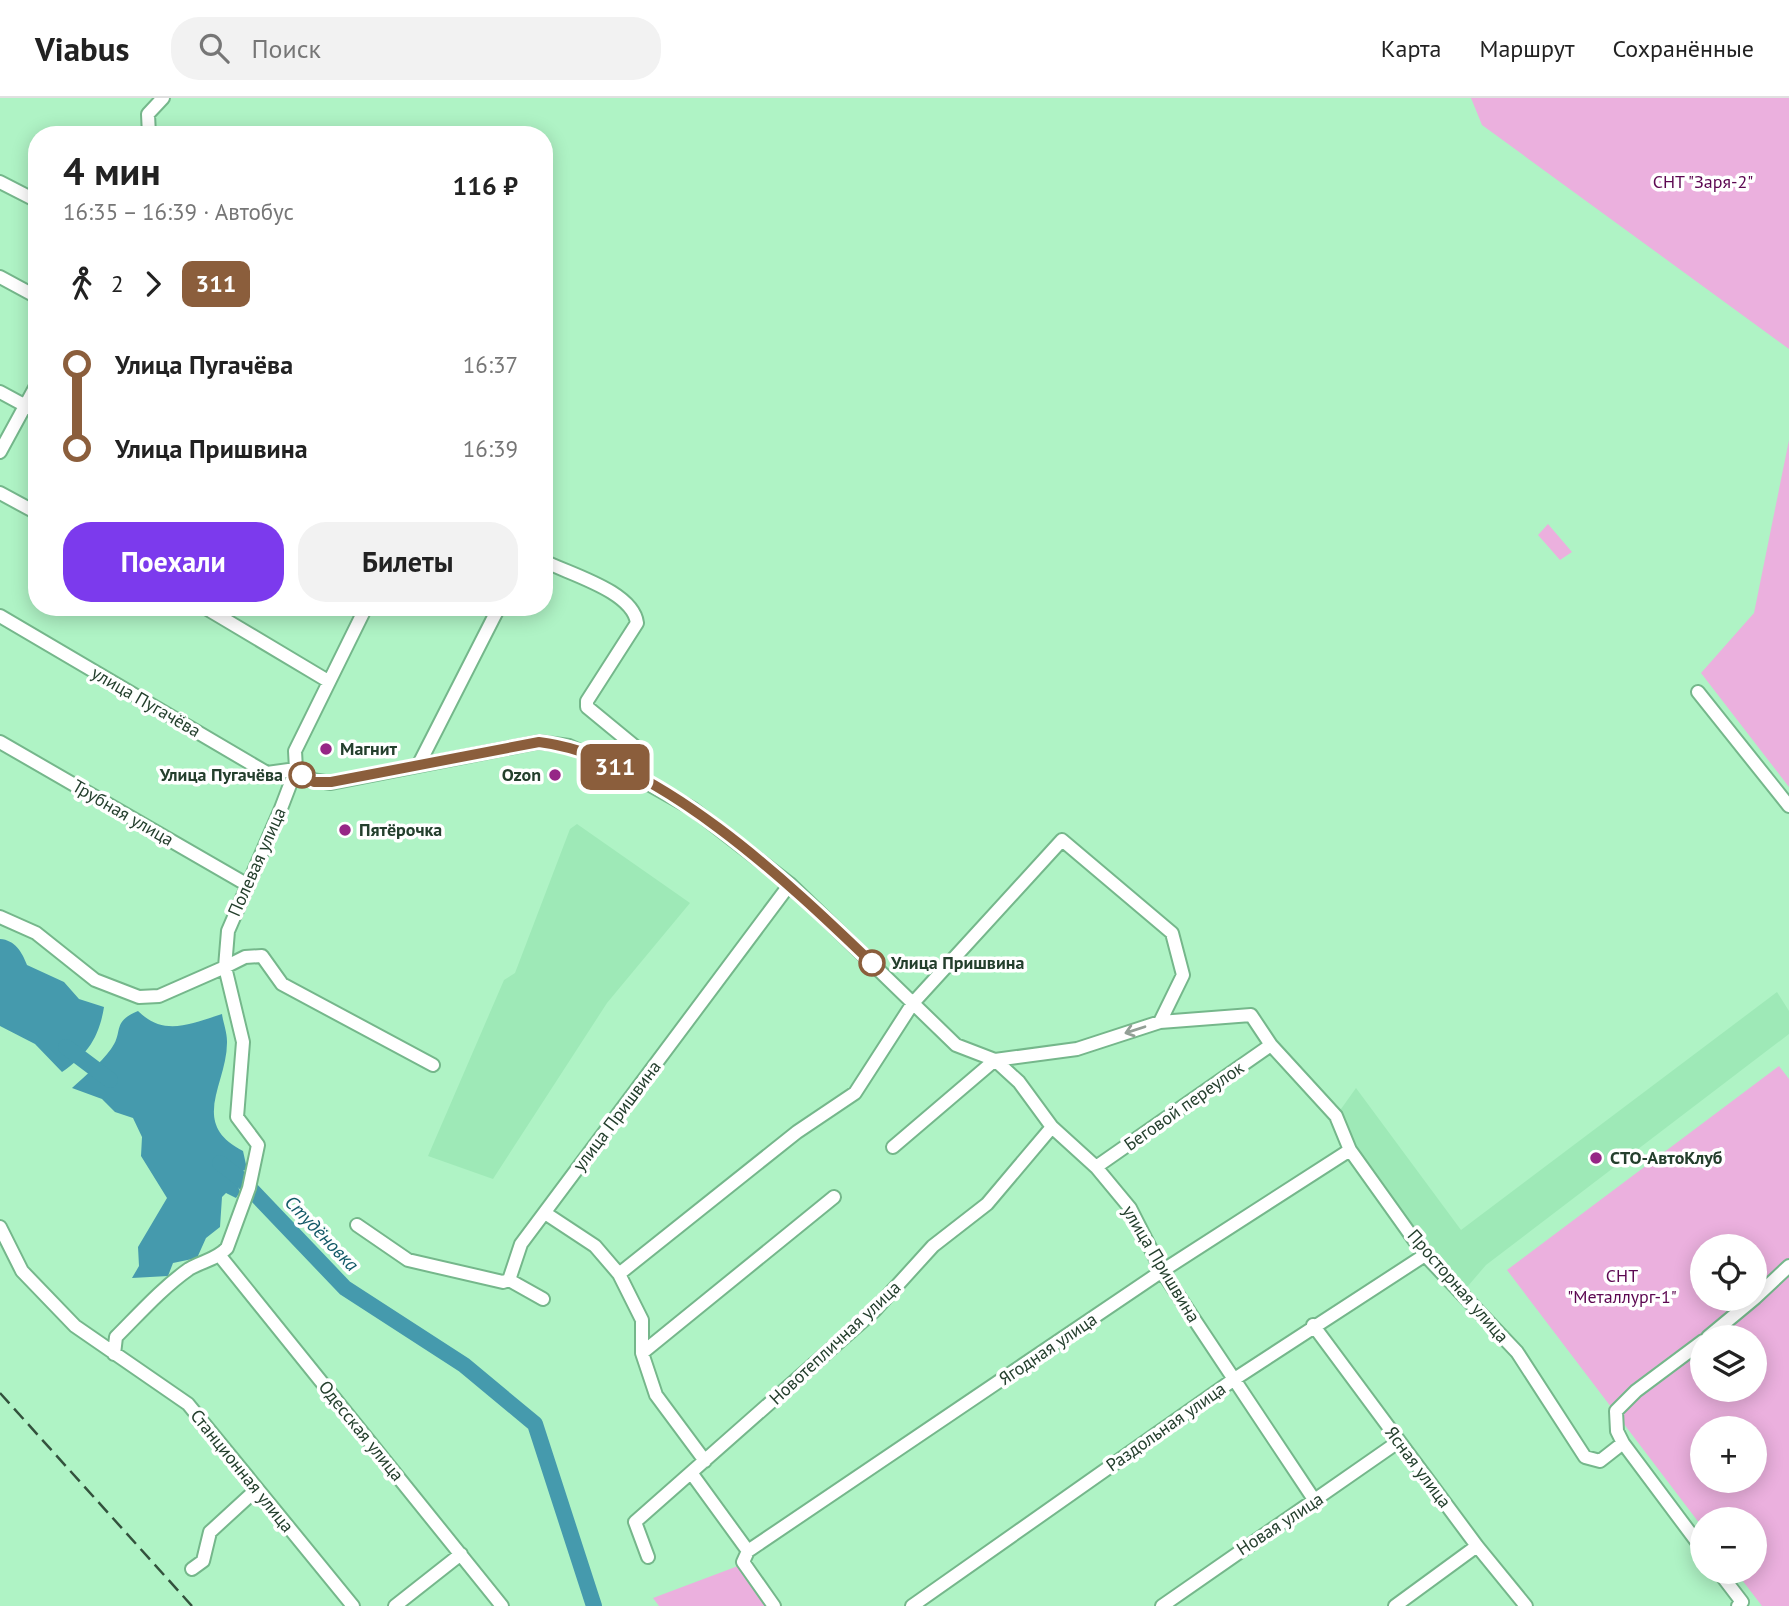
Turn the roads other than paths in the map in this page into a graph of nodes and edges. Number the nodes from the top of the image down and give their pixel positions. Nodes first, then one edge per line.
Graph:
1 (163, 98) edge
2 (149, 126) edge
3 (0, 182) edge
4 (28, 196) edge
5 (0, 277) edge
6 (28, 292) edge
7 (0, 392) edge
8 (28, 407) edge
9 (28, 413) edge
10 (0, 452) edge
11 (0, 493) edge
12 (28, 508) edge
13 (553, 565) edge
14 (0, 616) edge
15 (219, 616) edge
16 (361, 616) edge
17 (494, 616) edge
18 (328, 681) junction
19 (1698, 692) dead end
20 (0, 742) edge
21 (418, 766) junction
22 (296, 769) junction
23 (626, 772) junction
24 (1789, 806) edge
25 (246, 884) junction
26 (790, 884) junction
27 (0, 917) edge
28 (225, 967) junction
29 (913, 1003) junction
30 (1160, 1022) junction
31 (1271, 1045) junction
32 (995, 1060) junction
33 (433, 1065) dead end
34 (1052, 1128) junction
35 (893, 1147) dead end
36 (1350, 1150) junction
37 (1096, 1167) junction
38 (834, 1197) dead end
39 (545, 1213) junction
40 (356, 1225) dead end
41 (0, 1227) edge
42 (1425, 1255) junction
43 (220, 1256) junction
44 (1789, 1266) edge
45 (1162, 1271) junction
46 (620, 1274) junction
47 (509, 1280) junction
48 (1767, 1287) edge
49 (543, 1299) dead end
50 (1739, 1311) edge
51 (1313, 1325) junction
52 (1722, 1325) edge
53 (1690, 1351) edge
54 (114, 1353) junction
55 (642, 1353) junction
56 (1233, 1380) junction
57 (1398, 1442) junction
58 (1623, 1443) junction
59 (705, 1461) junction
60 (692, 1474) junction
61 (257, 1489) junction
62 (1315, 1501) junction
63 (1690, 1533) edge
64 (1477, 1546) junction
65 (748, 1551) junction
66 (461, 1554) junction
67 (648, 1557) dead end
68 (192, 1569) dead end
69 (1727, 1584) edge
70 (1740, 1604) edge
71 (353, 1606) edge
72 (395, 1606) edge
73 (502, 1606) edge
74 (774, 1606) edge
75 (912, 1606) edge
76 (1162, 1606) edge
77 (1395, 1606) edge
78 (1526, 1606) edge

1 - 2 street
3 - 4 street
5 - 6 street
7 - 8 street
9 - 10 street
11 - 12 street
13 - 23 street
14 - 22 street, улица Пугачёва
15 - 18 street
16 - 18 street, Полевая улица
17 - 21 street
18 - 22 street, Полевая улица
19 - 24 street
20 - 25 street, Трубная улица
21 - 22 street, улица Пришвина
21 - 23 street, улица Пришвина
22 - 25 street, Полевая улица
23 - 26 street, улица Пришвина
25 - 28 street, Полевая улица
26 - 29 street, улица Пришвина
26 - 39 street, улица Пришвина
27 - 28 street
28 - 33 street
28 - 43 street, Полевая улица
29 - 30 street
29 - 32 street, улица Пришвина
29 - 46 street
30 - 31 street, Просторная улица
30 -> 32 street
31 - 36 street, Просторная улица
31 - 37 street, Беговой переулок
32 - 34 street, улица Пришвина
32 - 35 street
34 - 37 street, улица Пришвина
34 - 59 street, Новотепличная улица
36 - 42 street, Просторная улица
36 - 45 street, Ягодная улица
37 - 45 street, улица Пришвина
38 - 55 street
39 - 46 street
39 - 47 street, улица Пришвина
40 - 47 street
41 - 54 street, Станционная улица
42 - 51 street, Раздольная улица
42 - 58 street, Просторная улица
43 - 54 street
43 - 66 street, Одесская улица
44 - 48 street
45 - 56 street, улица Пришвина
45 - 65 street, Ягодная улица
46 - 55 street
47 - 49 street
50 - 52 street
51 - 56 street, Раздольная улица
51 - 57 street, Ясная улица
53 - 58 street
54 - 61 street, Станционная улица
55 - 59 street
56 - 62 street, улица Пришвина
56 - 75 street, Раздольная улица
57 - 62 street, Новая улица
57 - 64 street, Ясная улица
58 - 63 street
59 - 60 street, Новотепличная улица
60 - 65 street
60 - 67 street, Новотепличная улица
61 - 68 street
61 - 71 street, Станционная улица
62 - 76 street, Новая улица
64 - 77 street
64 - 78 street, Ясная улица
65 - 74 street
66 - 72 street
66 - 73 street, Одесская улица
69 - 70 street

